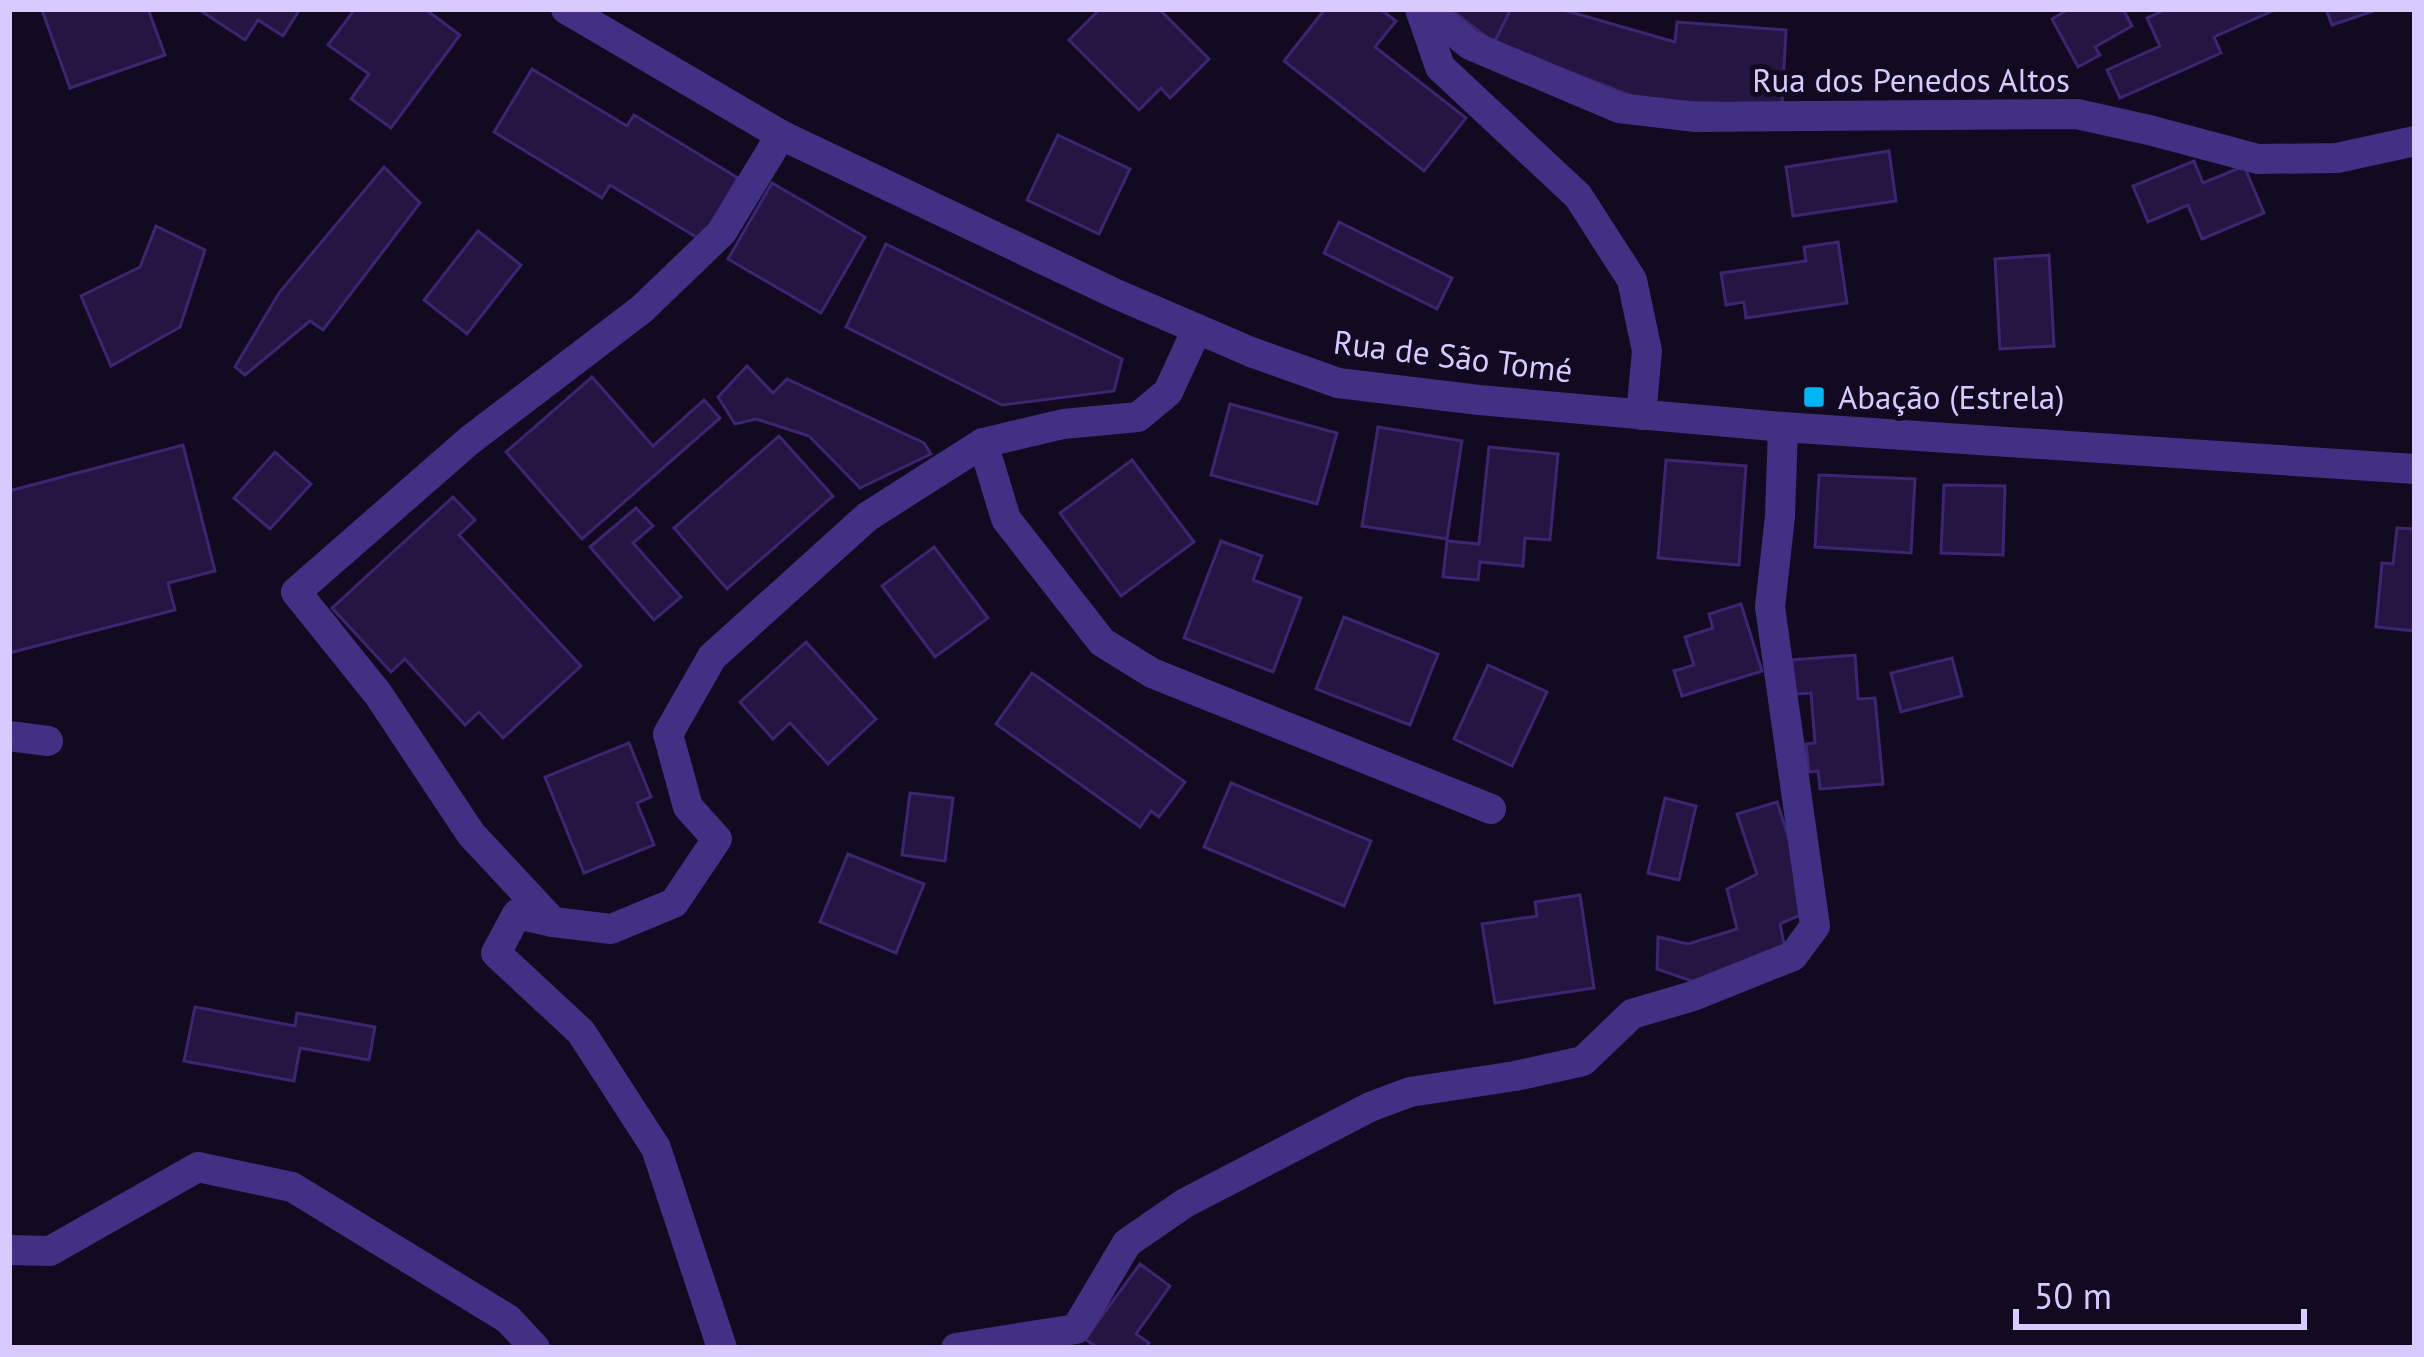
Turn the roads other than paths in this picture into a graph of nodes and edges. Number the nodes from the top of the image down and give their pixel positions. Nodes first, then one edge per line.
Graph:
1 (566, 9) edge
2 (1423, 9) edge
3 (781, 135) junction
4 (2415, 141) edge
5 (1197, 329) junction
6 (1641, 415) junction
7 (1783, 428) junction
8 (983, 443) junction
9 (2415, 469) edge
10 (9, 736) edge
11 (48, 741) dead end
12 (1491, 809) dead end
13 (553, 922) junction
14 (9, 1250) edge
15 (535, 1348) edge
16 (722, 1348) edge
17 (956, 1348) edge

1 - 3 street, Rua de São Tomé
2 - 4 street, Rua dos Penedos Altos
2 - 6 street
3 - 5 street, Rua de São Tomé
3 - 13 street
5 - 6 street, Rua de São Tomé
5 - 8 street
6 - 7 street, Rua de São Tomé
7 - 9 street, Rua de São Tomé
7 - 17 street
8 - 12 street
8 - 13 street
10 - 11 street
13 - 16 street
14 - 15 street

